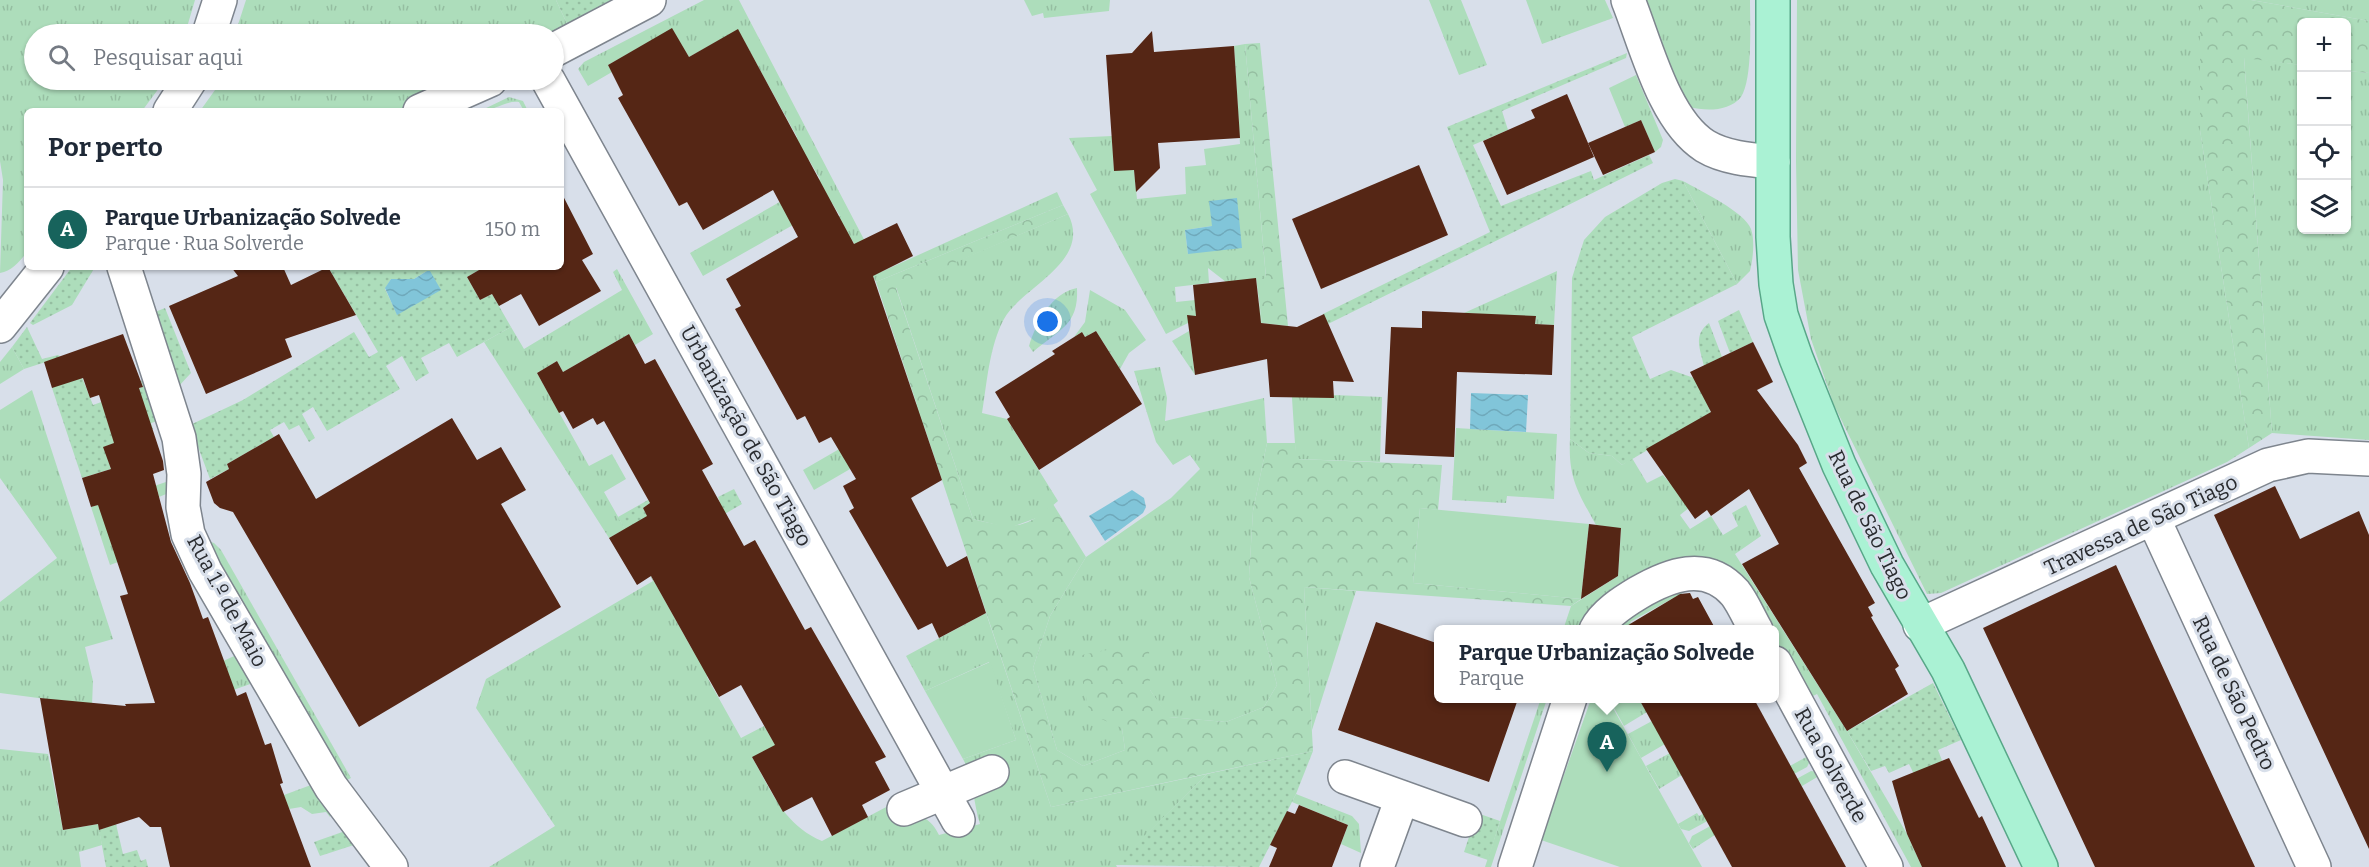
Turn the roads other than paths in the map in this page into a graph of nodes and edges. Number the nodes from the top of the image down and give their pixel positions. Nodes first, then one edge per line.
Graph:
1 (220, 0) edge
2 (649, 0) edge
3 (1628, 0) edge
4 (1773, 0) edge
5 (212, 24) edge
6 (564, 45) edge
7 (184, 90) edge
8 (467, 90) edge
9 (554, 90) edge
10 (172, 108) edge
11 (427, 108) edge
12 (564, 108) edge
13 (564, 109) edge
14 (1773, 162) junction
15 (45, 270) edge
16 (133, 270) edge
17 (0, 326) edge
18 (2369, 459) edge
19 (2154, 519) junction
20 (1598, 625) edge
21 (1753, 625) edge
22 (1920, 625) junction
23 (1779, 670) edge
24 (1569, 703) edge
25 (992, 772) dead end
26 (1345, 777) dead end
27 (1402, 798) junction
28 (951, 806) junction
29 (904, 809) dead end
30 (1465, 820) dead end
31 (391, 867) edge
32 (1377, 867) edge
33 (1515, 867) edge
34 (1886, 867) edge
35 (2041, 867) edge
36 (2314, 867) edge

1 - 5 street
2 - 6 street
3 - 14 street
4 - 14 main road, Rua de São Tiago
7 - 10 street
8 - 11 street
9 - 12 street, Urbanização de São Tiago
13 - 28 street, Urbanização de São Tiago
14 - 22 main road, Rua de São Tiago
15 - 17 street
16 - 31 street, Rua 1.º de Maio
18 - 19 street, Travessa de São Tiago
19 - 22 street, Travessa de São Tiago
19 - 36 street, Rua de São Pedro
20 - 21 street
22 - 35 main road, Rua de São Tiago
23 - 34 street, Rua Solverde
24 - 33 street
25 - 28 street
26 - 27 street
27 - 30 street
27 - 32 street
28 - 29 street

